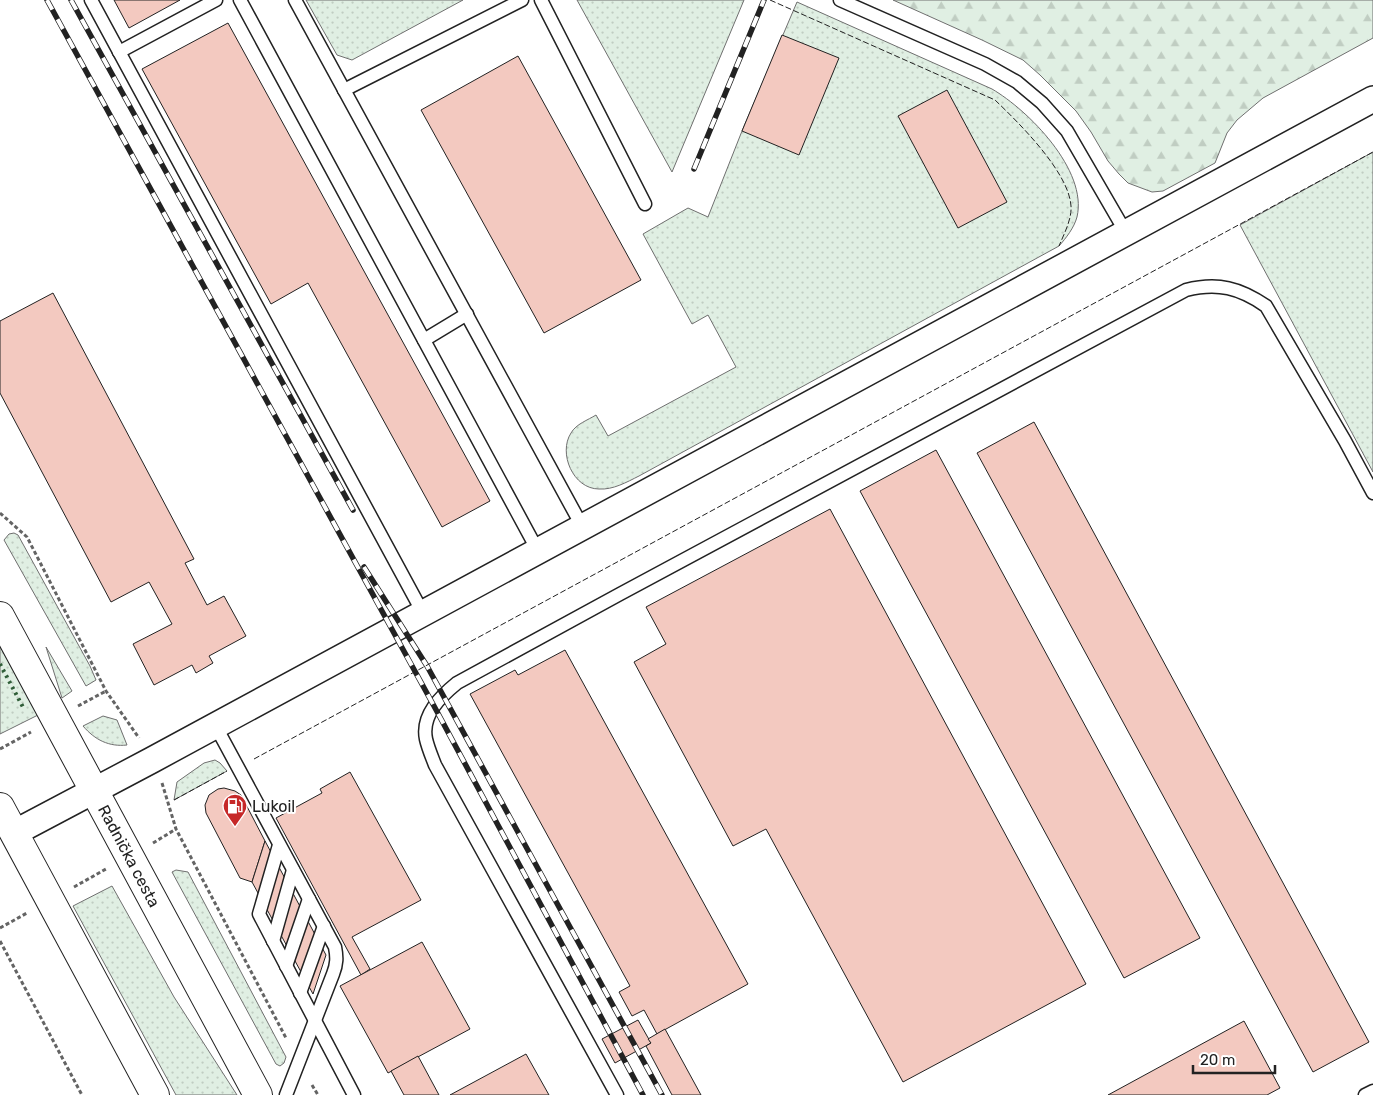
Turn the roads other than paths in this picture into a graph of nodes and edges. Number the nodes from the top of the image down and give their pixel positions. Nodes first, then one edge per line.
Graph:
1 (91, 0) edge
2 (216, 0) edge
3 (240, 0) edge
4 (295, 0) edge
5 (522, 0) edge
6 (540, 0) edge
7 (840, 0) edge
8 (119, 52) junction
9 (344, 90) junction
10 (1373, 98) edge
11 (645, 204) dead end
12 (1125, 231) junction
13 (467, 314) junction
14 (424, 340) junction
15 (1373, 493) edge
16 (582, 526) junction
17 (538, 551) junction
18 (424, 613) junction
19 (0, 616) edge
20 (215, 725) junction
21 (94, 791) junction
22 (0, 807) edge
23 (14, 833) junction
24 (279, 845) junction
25 (293, 870) junction
26 (309, 899) junction
27 (324, 926) junction
28 (273, 941) junction
29 (286, 966) junction
30 (300, 993) junction
31 (315, 1022) junction
32 (1373, 1091) edge
33 (155, 1095) edge
34 (258, 1095) edge
35 (286, 1095) edge
36 (354, 1095) edge
37 (616, 1095) edge
38 (1365, 1095) edge

1 - 8 lane
2 - 8 lane
3 - 14 lane
4 - 9 lane
5 - 9 lane
6 - 11 lane
7 - 12 lane
8 - 18 lane
9 - 13 lane
10 - 12 street
12 - 16 street
13 - 14 lane
13 - 16 lane
14 - 17 lane
15 - 37 lane
16 - 17 street
17 - 18 street
18 - 20 street
19 - 21 main road, Radnička cesta
20 - 21 street
20 - 24 lane
21 - 23 street
21 - 34 main road, Radnička cesta
22 - 23 main road
23 - 33 main road
24 - 25 lane
24 - 28 lane
25 - 26 lane
25 - 28 lane
26 - 27 lane
26 - 29 lane
27 - 30 lane
27 - 31 lane
28 - 29 lane
29 - 30 lane
30 - 31 lane
31 - 35 lane
31 - 36 lane
32 - 38 lane

